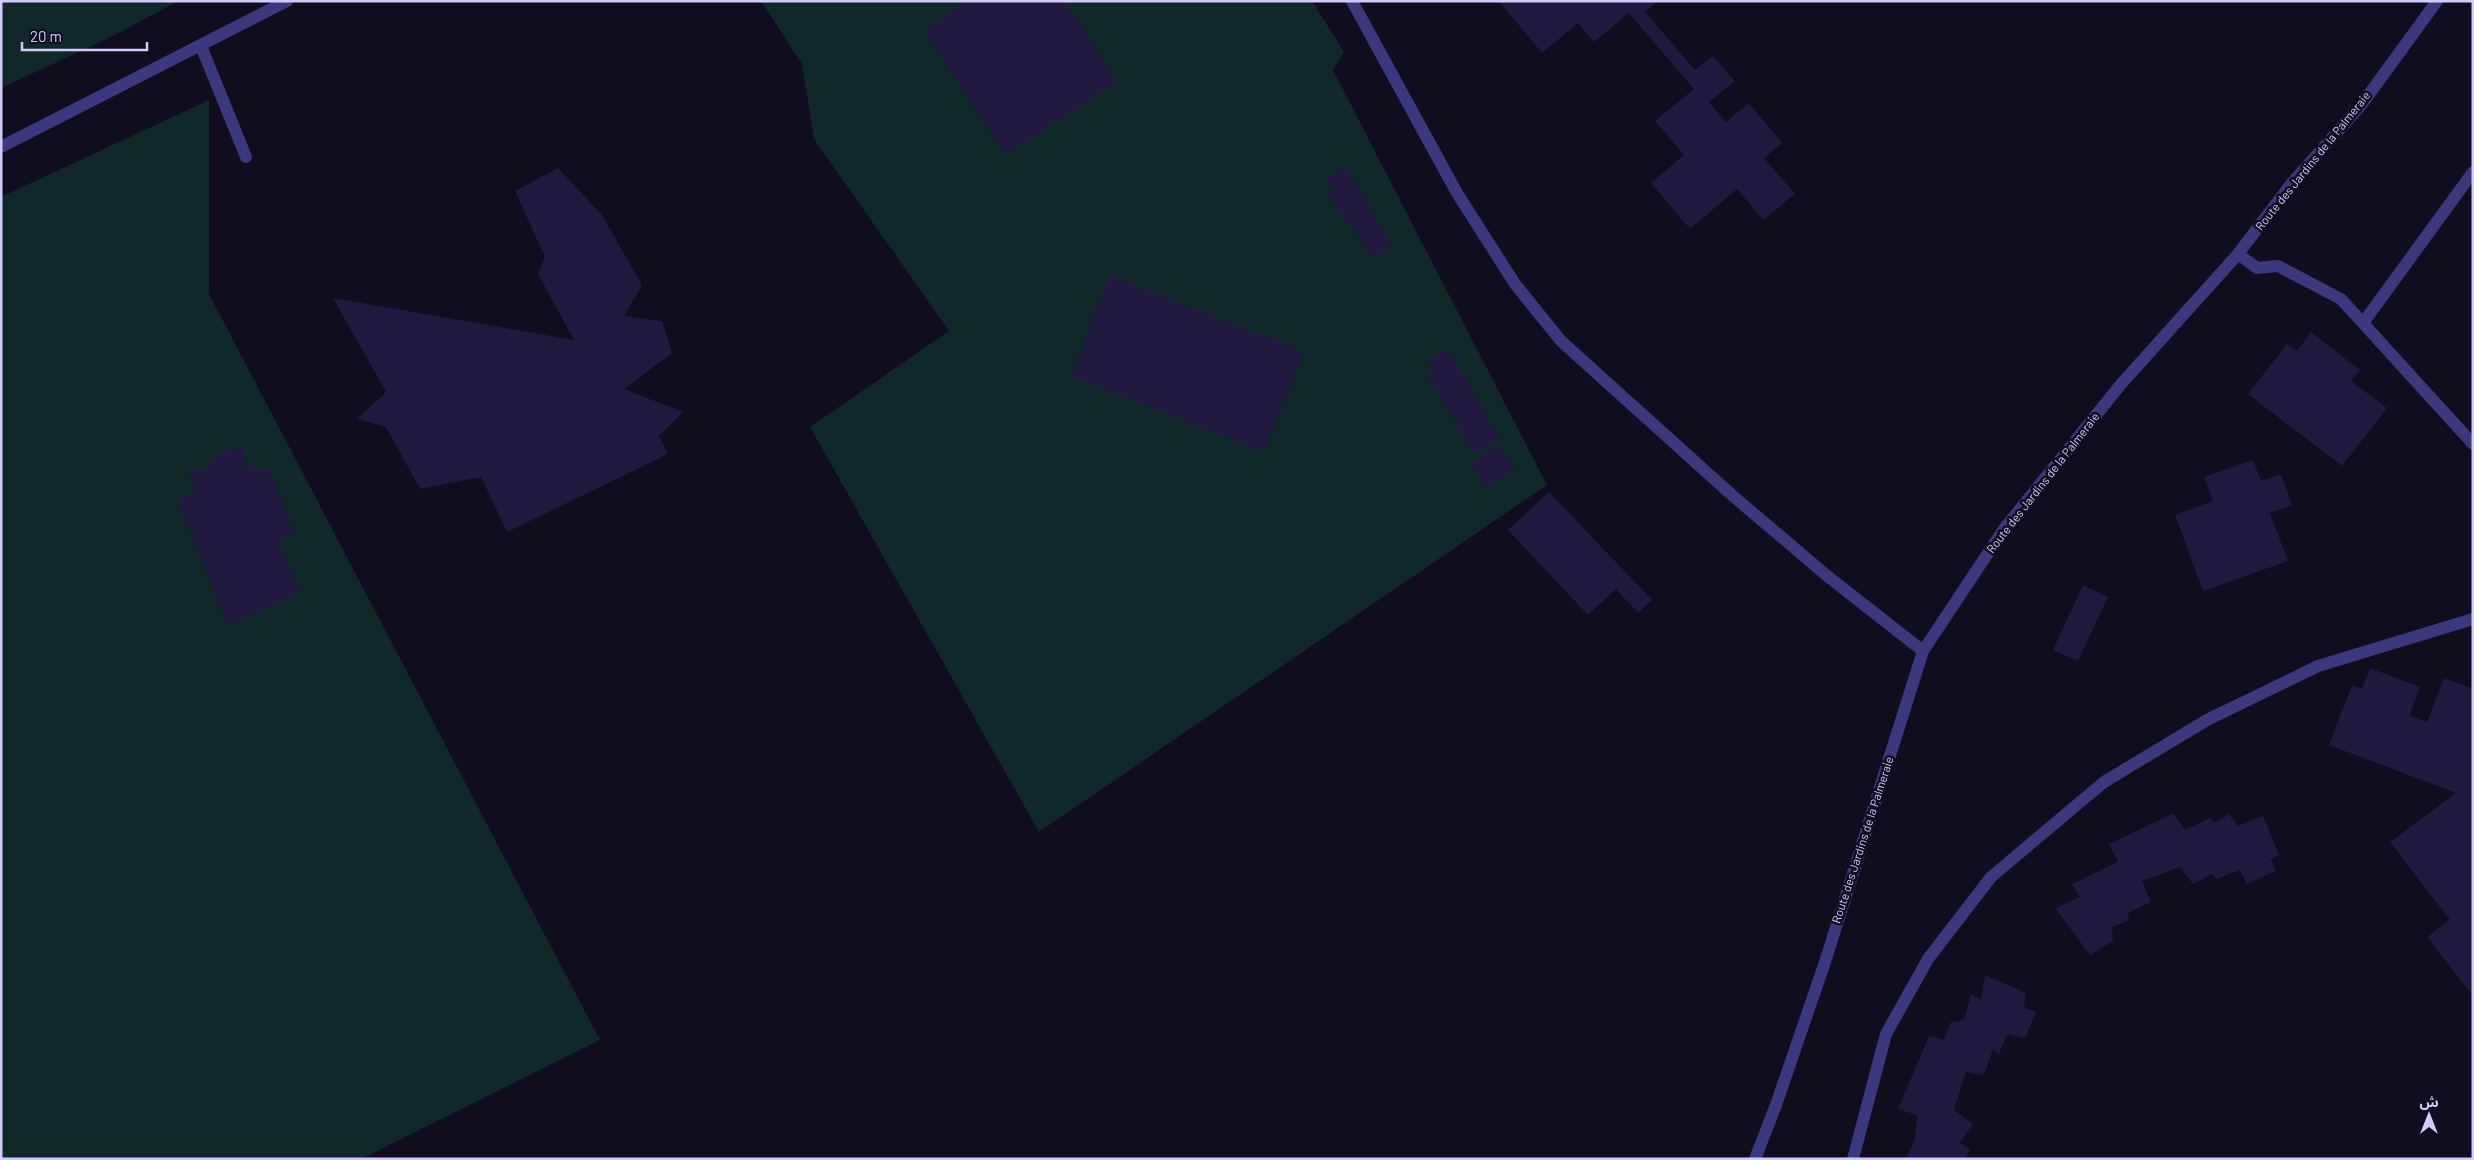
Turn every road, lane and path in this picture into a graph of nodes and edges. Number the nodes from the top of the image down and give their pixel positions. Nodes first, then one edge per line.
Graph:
1 (287, 1) edge
2 (1352, 1) edge
3 (2437, 1) edge
4 (201, 46) junction
5 (1, 147) edge
6 (246, 157) dead end
7 (2473, 172) edge
8 (2238, 254) junction
9 (2363, 323) junction
10 (2473, 444) edge
11 (2473, 619) edge
12 (1923, 651) junction
13 (1754, 1159) edge
14 (1853, 1159) edge

1 - 4 street
2 - 12 street
3 - 8 street, Route des Jardins de la Palmeraie
4 - 5 street
4 - 6 street
7 - 9 street
8 - 9 street
8 - 12 street, Route des Jardins de la Palmeraie
9 - 10 street
11 - 14 street
12 - 13 street, Route des Jardins de la Palmeraie

